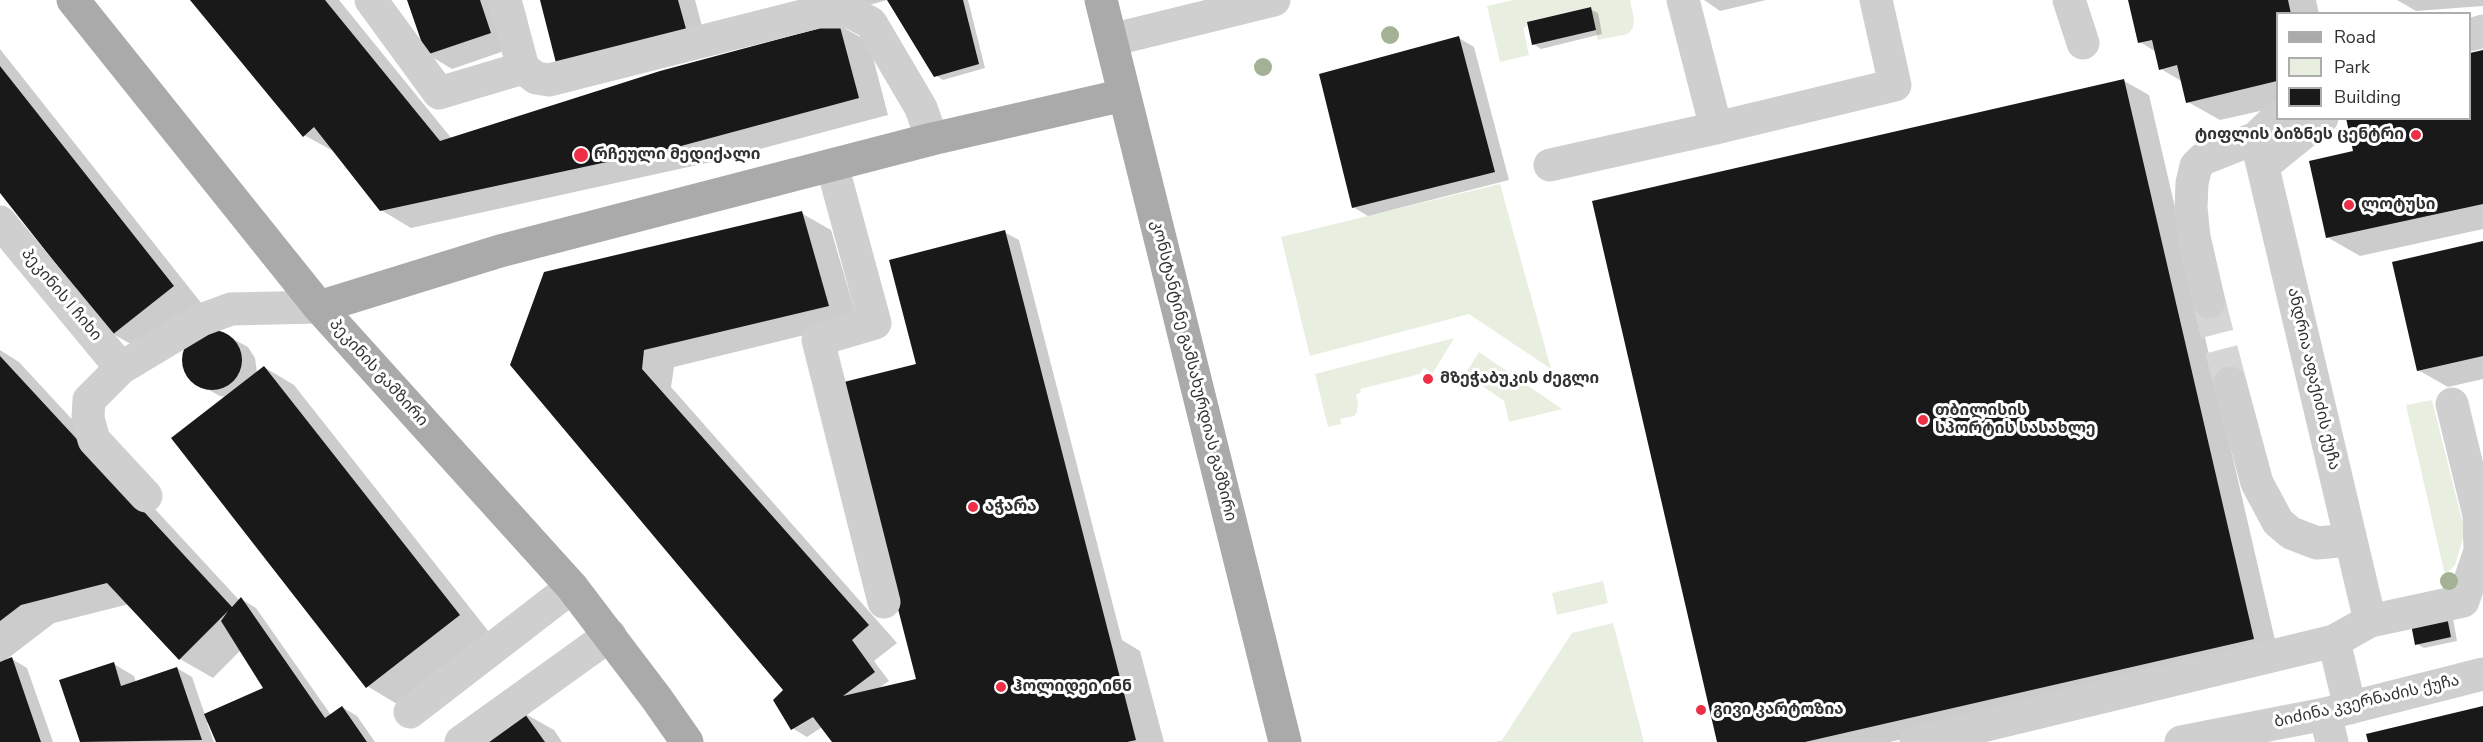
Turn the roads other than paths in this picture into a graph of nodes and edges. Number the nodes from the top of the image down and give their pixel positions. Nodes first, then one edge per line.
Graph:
1 (73, 0) edge
2 (371, 0) edge
3 (506, 0) edge
4 (1101, 0) edge
5 (1275, 0) edge
6 (1683, 0) edge
7 (1876, 0) edge
8 (2069, 0) edge
9 (786, 11) edge
10 (1111, 40) junction
11 (2083, 42) dead end
12 (524, 68) junction
13 (1124, 95) junction
14 (2317, 120) edge
15 (1716, 128) junction
16 (932, 139) junction
17 (2266, 140) edge
18 (832, 165) junction
19 (1550, 165) dead end
20 (0, 222) edge
21 (2209, 302) tunnel mouth
22 (319, 307) junction
23 (121, 368) junction
24 (2230, 383) tunnel mouth
25 (2452, 404) dead end
26 (146, 496) dead end
27 (2350, 540) junction
28 (572, 587) junction
29 (884, 602) dead end
30 (2370, 621) junction
31 (609, 635) junction
32 (2334, 641) junction
33 (2483, 674) edge
34 (410, 712) dead end
35 (2336, 721) edge
36 (461, 742) edge
37 (687, 742) edge
38 (1285, 742) edge
39 (1916, 742) edge
40 (2181, 742) edge

1 - 22 main road, პეკინის გამზირი
2 - 12 street
3 - 12 street
4 - 10 main road, კონსტანტინე გამსახურდიას გამზირი
5 - 10 street
6 - 15 street
7 - 15 street
8 - 11 street
9 - 12 street
9 - 16 street
10 - 13 main road, კონსტანტინე გამსახურდიას გამზირი
13 - 16 main road
13 - 38 main road, კონსტანტინე გამსახურდიას გამზირი
14 - 17 street
15 - 19 street
16 - 18 main road
17 - 21 street
17 - 27 street, ანდრია აფაქიძის ქუჩა
18 - 22 main road
18 - 29 street
20 - 23 street, პეკინის I ჩიხი
22 - 23 street
22 - 28 main road, პეკინის გამზირი
23 - 26 street
24 - 27 street
25 - 30 street
27 - 30 street, ანდრია აფაქიძის ქუჩა
28 - 31 main road, პეკინის გამზირი
28 - 34 street
30 - 32 street
31 - 36 street
31 - 37 main road, პეკინის გამზირი
32 - 35 street
32 - 39 street
33 - 35 street, ბიძინა კვერნაძის ქუჩა
35 - 40 street, ბიძინა კვერნაძის ქუჩა

